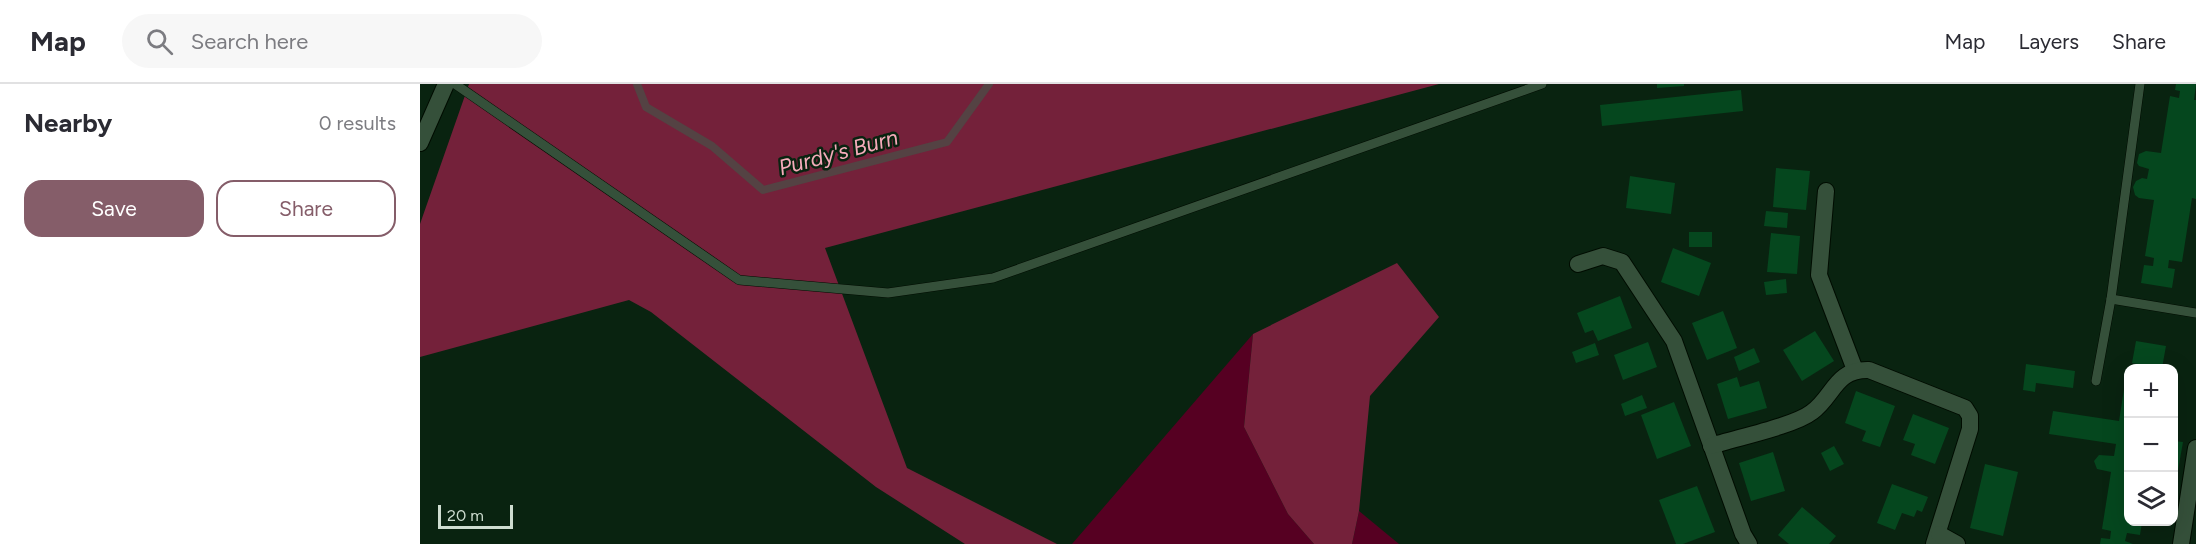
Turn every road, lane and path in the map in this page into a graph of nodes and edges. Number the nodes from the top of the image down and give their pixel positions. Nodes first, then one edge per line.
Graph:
1 (446, 84) edge
2 (455, 84) edge
3 (1542, 84) edge
4 (2140, 84) edge
5 (420, 143) edge
6 (1826, 191) dead end
7 (1578, 264) dead end
8 (2111, 299) junction
9 (2196, 313) edge
10 (1856, 370) junction
11 (2096, 381) dead end
12 (1710, 446) junction
13 (2196, 448) edge
14 (1936, 539) edge
15 (1749, 544) edge
16 (1957, 544) edge
17 (2181, 544) edge

1 - 5 street
2 - 3 lane
4 - 8 lane
6 - 10 street
7 - 12 street
8 - 9 lane
8 - 11 lane
10 - 12 street
10 - 14 street
12 - 15 street
13 - 17 street
14 - 16 street

